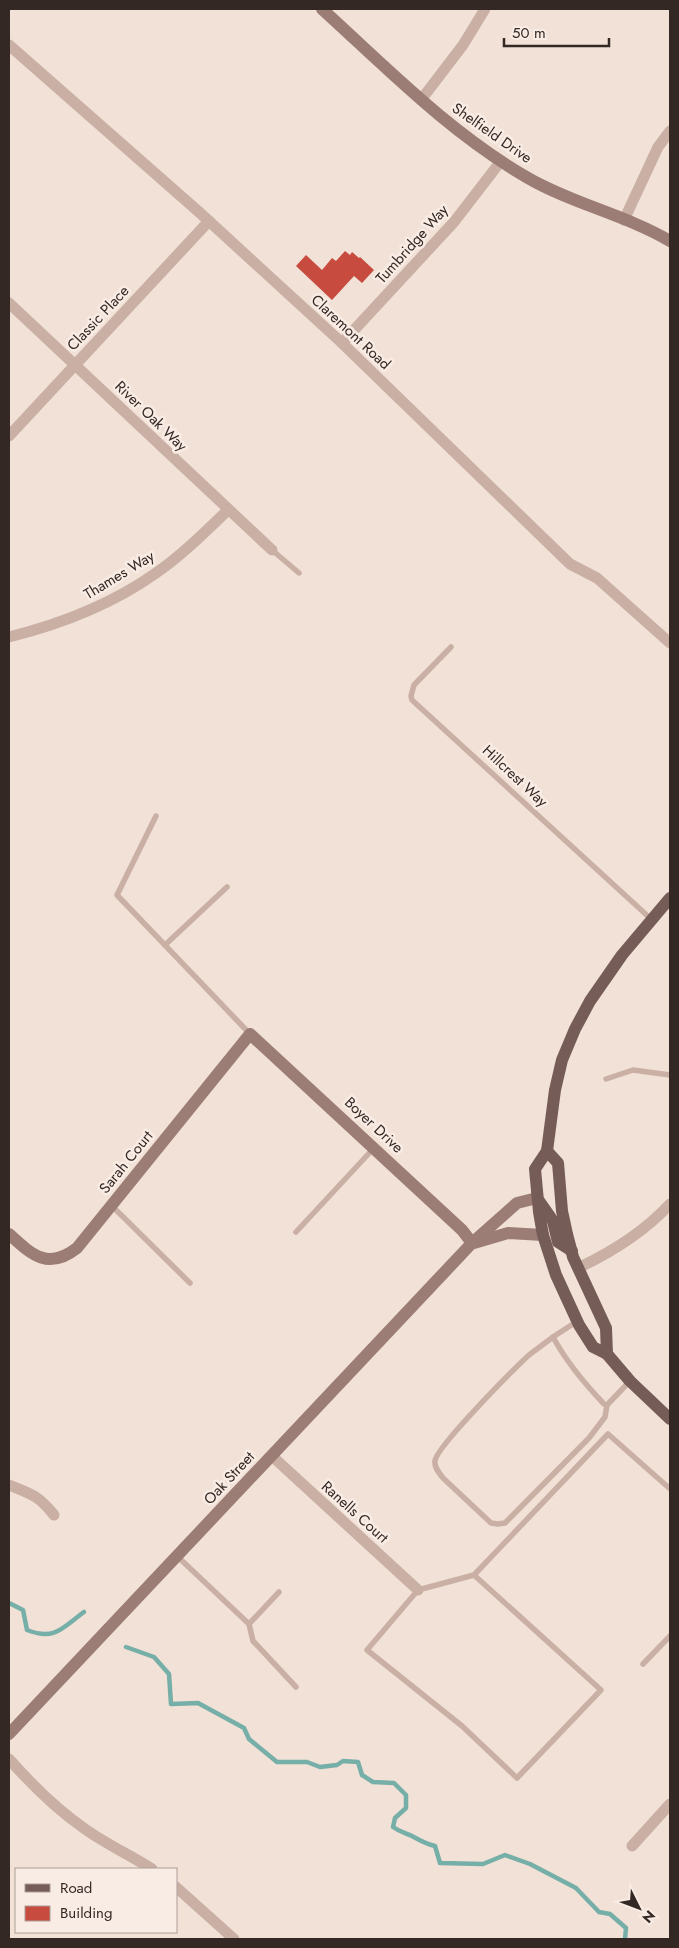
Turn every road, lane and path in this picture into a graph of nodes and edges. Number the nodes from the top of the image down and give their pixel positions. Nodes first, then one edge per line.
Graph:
1 (322, 9) edge
2 (485, 9) edge
3 (9, 45) edge
4 (421, 100) junction
5 (670, 131) edge
6 (501, 161) junction
7 (624, 220) junction
8 (209, 221) junction
9 (670, 241) edge
10 (9, 303) edge
11 (342, 343) junction
12 (76, 364) junction
13 (9, 436) edge
14 (228, 510) junction
15 (272, 550) joint
16 (299, 573) dead end
17 (9, 637) edge
18 (670, 643) edge
19 (451, 647) dead end
20 (156, 816) dead end
21 (226, 887) dead end
22 (670, 898) edge
23 (651, 919) junction
24 (165, 945) junction
25 (250, 1034) junction
26 (670, 1075) edge
27 (606, 1079) dead end
28 (374, 1148) junction
29 (547, 1150) junction
30 (537, 1198) junction
31 (670, 1204) edge
32 (112, 1206) junction
33 (296, 1232) dead end
34 (9, 1234) edge
35 (543, 1235) junction
36 (472, 1244) junction
37 (572, 1251) junction
38 (578, 1268) junction
39 (190, 1283) dead end
40 (577, 1321) junction
41 (554, 1337) junction
42 (607, 1354) junction
43 (630, 1381) junction
44 (608, 1405) junction
45 (670, 1419) edge
46 (272, 1456) junction
47 (9, 1485) edge
48 (670, 1486) edge
49 (54, 1515) dead end
50 (177, 1556) junction
51 (474, 1575) junction
52 (418, 1590) junction
53 (279, 1592) dead end
54 (249, 1624) junction
55 (670, 1636) edge
56 (643, 1664) dead end
57 (296, 1687) dead end
58 (9, 1734) edge
59 (9, 1759) edge
60 (670, 1804) edge
61 (632, 1846) dead end
62 (150, 1868) edge
63 (178, 1889) edge
64 (234, 1939) edge

1 - 4 street, Shelfield Drive
2 - 4 street
3 - 8 street, Claremont Road
4 - 6 street, Shelfield Drive
5 - 7 street
6 - 7 street, Shelfield Drive
6 - 11 street, Tumbridge Way
7 - 9 street, Shelfield Drive
8 - 11 street, Claremont Road
8 - 12 street, Classic Place
10 - 12 street, River Oak Way
11 - 18 street, Claremont Road
12 - 13 street, Classic Place
12 - 14 street, River Oak Way
14 - 15 street, River Oak Way
14 - 17 street, Thames Way
15 - 16 lane
19 - 23 lane, Hillcrest Way
20 - 24 lane
21 - 24 lane
22 - 23 main road
23 - 29 main road
24 - 25 lane
25 - 28 street, Boyer Drive
25 - 32 street, Sarah Court
26 - 27 lane
28 - 33 lane
28 - 36 street, Boyer Drive
29 - 30 main road
29 - 37 main road
30 - 35 main road
30 - 36 street
30 - 37 main road
31 - 38 street
32 - 34 street, Sarah Court
32 - 39 lane
35 - 36 street
35 - 40 main road
36 - 46 street, Oak Street
37 - 38 main road
38 - 42 main road
40 - 41 lane
40 - 42 main road
41 - 44 lane
41 - 44 lane
42 - 43 main road
43 - 44 lane
43 - 45 main road
46 - 50 street, Oak Street
46 - 52 street, Ranells Court
47 - 49 street
48 - 51 lane
50 - 54 lane
50 - 58 street, Oak Street
51 - 52 lane
51 - 52 lane
53 - 54 lane
54 - 57 lane
55 - 56 lane
59 - 62 street
60 - 61 street
63 - 64 street

